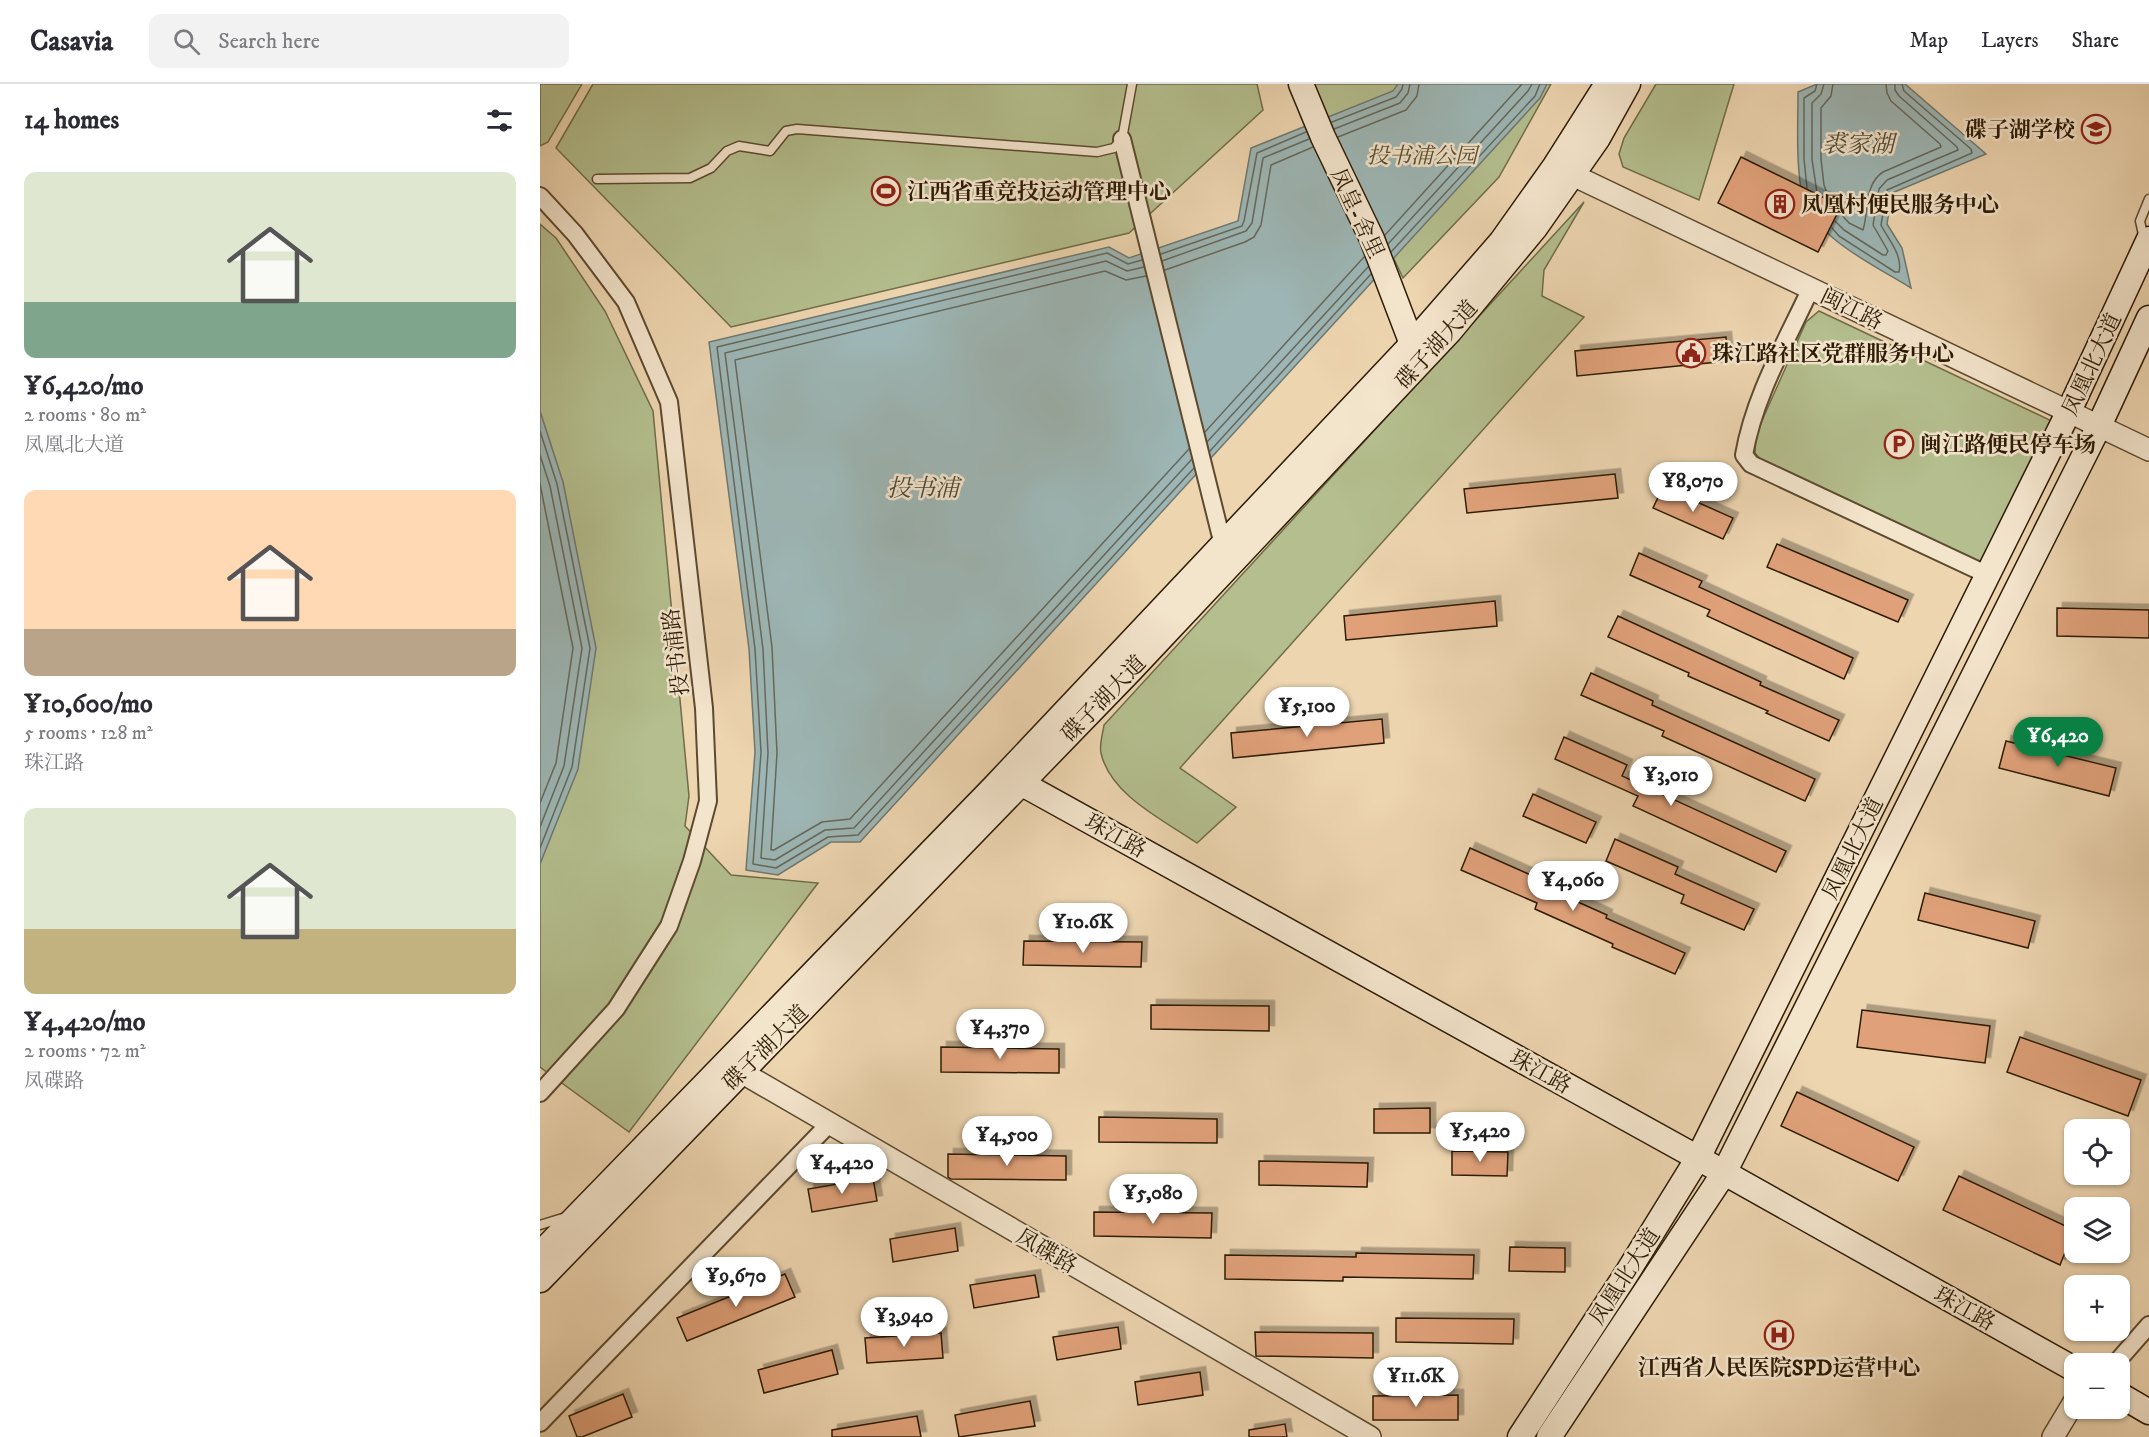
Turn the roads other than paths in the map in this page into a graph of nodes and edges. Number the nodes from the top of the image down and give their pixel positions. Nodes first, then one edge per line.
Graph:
1 (1132, 84) edge
2 (1301, 84) edge
3 (1607, 84) edge
4 (1628, 84) edge
5 (1122, 139) junction
6 (1564, 171) junction
7 (597, 179) dead end
8 (540, 196) edge
9 (2149, 200) edge
10 (2147, 243) edge
11 (1811, 288) junction
12 (2149, 318) edge
13 (1412, 344) junction
14 (2069, 411) junction
15 (2099, 426) junction
16 (2149, 450) edge
17 (1223, 544) junction
18 (1988, 575) junction
19 (1014, 779) junction
20 (733, 1068) junction
21 (540, 1093) edge
22 (829, 1124) junction
23 (1698, 1158) junction
24 (1724, 1173) junction
25 (581, 1212) junction
26 (540, 1225) edge
27 (540, 1254) edge
28 (540, 1280) edge
29 (2149, 1325) edge
30 (2125, 1353) edge
31 (2064, 1363) edge
32 (2130, 1401) edge
33 (2149, 1412) edge
34 (2064, 1419) edge
35 (2076, 1419) edge
36 (540, 1423) edge
37 (1370, 1437) edge
38 (1520, 1437) edge
39 (1549, 1437) edge
40 (2053, 1437) edge
41 (2065, 1437) edge

1 - 5 lane
2 - 13 main road, 凤皇-舍里
3 - 6 main road, 碟子湖大道
4 - 6 main road, 碟子湖大道
5 - 7 lane
5 - 17 street
6 - 11 street, 闽江路
6 - 13 main road, 碟子湖大道
6 - 19 main road, 碟子湖大道
8 - 21 street, 投书浦路
9 - 10 lane
10 - 14 main road, 凤凰北大道
11 - 14 street, 闽江路
11 - 18 street
12 - 15 main road, 凤凰北大道
13 - 17 main road, 碟子湖大道
14 - 15 street, 闽江路
14 - 18 main road, 凤凰北大道
15 - 16 street, 闽江路
15 - 24 main road, 凤凰北大道
17 - 19 main road, 碟子湖大道
18 - 23 main road, 凤凰北大道
19 - 20 main road, 碟子湖大道
19 - 23 main road, 珠江路
20 - 22 street, 凤碟路
20 - 25 main road, 碟子湖大道
20 - 28 main road, 碟子湖大道
22 - 36 street
22 - 37 street, 凤碟路
23 - 24 main road, 珠江路
23 - 38 main road, 凤凰北大道
24 - 31 main road, 珠江路
24 - 39 main road, 凤凰北大道
25 - 26 lane
25 - 27 main road, 碟子湖大道
29 - 30 street
32 - 33 main road
34 - 40 street
35 - 41 street

